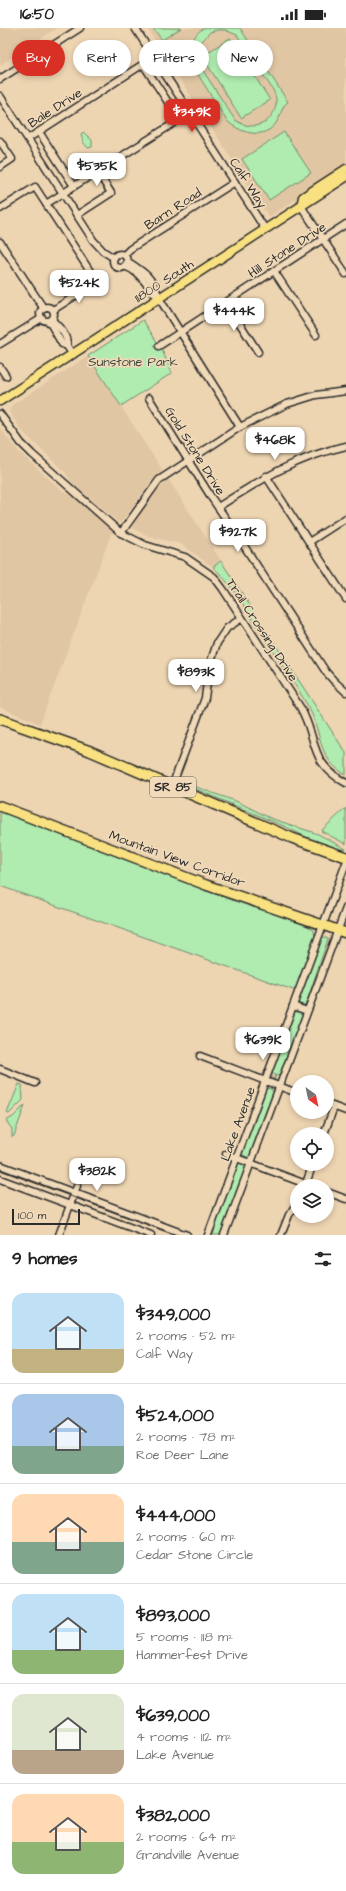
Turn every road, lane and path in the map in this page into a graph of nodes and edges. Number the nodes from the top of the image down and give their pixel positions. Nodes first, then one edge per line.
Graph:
1 (80, 28) edge
2 (135, 28) edge
3 (143, 40) edge
4 (139, 67) edge
5 (151, 76) edge
6 (166, 76) edge
7 (0, 79) edge
8 (0, 96) edge
9 (190, 113) junction
10 (179, 120) junction
11 (39, 132) junction
12 (28, 138) junction
13 (0, 141) edge
14 (0, 167) edge
15 (346, 169) edge
16 (97, 171) junction
17 (346, 177) edge
18 (235, 182) junction
19 (346, 182) edge
20 (74, 186) junction
21 (63, 194) junction
22 (46, 204) junction
23 (301, 206) junction
24 (0, 210) edge
25 (77, 215) junction
26 (346, 224) edge
27 (265, 229) junction
28 (323, 239) junction
29 (0, 242) edge
30 (114, 258) junction
31 (125, 261) junction
32 (274, 271) junction
33 (346, 274) edge
34 (159, 298) junction
35 (226, 302) junction
36 (44, 309) junction
37 (53, 310) junction
38 (42, 318) junction
39 (50, 320) junction
40 (181, 332) junction
41 (316, 335) dead end
42 (0, 344) edge
43 (159, 346) dead end
44 (258, 352) dead end
45 (73, 355) junction
46 (0, 368) edge
47 (6, 376) dead end
48 (346, 391) edge
49 (149, 398) dead end
50 (0, 401) edge
51 (0, 414) edge
52 (240, 426) junction
53 (346, 446) edge
54 (188, 460) junction
55 (266, 476) junction
56 (218, 507) junction
57 (346, 518) edge
58 (121, 533) junction
59 (310, 542) junction
60 (346, 599) edge
61 (242, 618) junction
62 (346, 692) edge
63 (0, 719) edge
64 (346, 782) edge
65 (172, 786) junction
66 (0, 806) edge
67 (346, 857) edge
68 (346, 863) edge
69 (346, 908) edge
70 (323, 924) junction
71 (342, 931) edge
72 (294, 1006) junction
73 (307, 1011) junction
74 (200, 1056) dead end
75 (0, 1069) edge
76 (266, 1081) junction
77 (36, 1083) dead end
78 (279, 1086) junction
79 (290, 1090) edge
80 (334, 1107) edge
81 (346, 1111) edge
82 (226, 1154) dead end
83 (237, 1158) junction
84 (251, 1163) junction
85 (0, 1165) edge
86 (0, 1179) edge
87 (292, 1179) edge
88 (77, 1186) dead end
89 (75, 1193) junction
90 (334, 1195) edge
91 (346, 1199) edge
92 (70, 1205) junction
93 (290, 1214) edge
94 (133, 1232) edge
95 (59, 1235) edge
96 (151, 1235) edge
97 (187, 1235) edge
98 (208, 1235) edge
99 (224, 1235) edge
100 (281, 1235) edge

1 - 7 street
2 - 3 street, Calf Way
4 - 11 street, Bale Drive
5 - 10 street
6 - 9 street, Calf Way
8 - 12 street
9 - 10 street
9 - 18 street, Calf Way
10 - 16 street
11 - 12 street, Bale Drive
11 - 20 street
12 - 21 street
13 - 14 street
15 - 23 main road, 11800 South
16 - 20 street
16 - 25 street
17 - 23 main road
18 - 27 street, Calf Way
18 - 31 street, Barn Road
19 - 23 main road, 11800 South
20 - 21 street
21 - 22 street
21 - 25 street
22 - 24 street
22 - 37 street
23 - 27 main road, 11800 South
23 - 28 street
25 - 30 street
26 - 28 street, Hill Stone Drive
27 - 34 main road, 11800 South
28 - 32 street, Hill Stone Drive
28 - 33 street
29 - 36 street
30 - 31 street, Barn Road
30 - 31 street
31 - 34 street
32 - 35 street, Hill Stone Drive
32 - 41 street
34 - 40 street
34 - 45 main road, 11800 South
35 - 40 street, Hill Stone Drive
35 - 44 street
36 - 37 street
36 - 38 street
37 - 39 street
38 - 39 street
38 - 42 street
39 - 45 street
40 - 43 street, Hill Stone Drive
40 - 52 street
45 - 50 main road, 11800 South
46 - 47 street
48 - 52 street
49 - 54 street, Gold Stone Drive
51 - 58 street, Trail Crossing Drive
52 - 54 street
53 - 55 street
54 - 56 street, Gold Stone Drive
54 - 58 street
55 - 56 street
55 - 59 street
56 - 62 street, Gold Stone Drive
57 - 59 street
58 - 61 street, Trail Crossing Drive
59 - 60 street
61 - 64 street, Trail Crossing Drive
61 - 65 street
63 - 65 highway, SR 85
65 - 67 highway, SR 85
66 - 70 highway, Mountain View Corridor
68 - 70 street, Lake Avenue
69 - 71 street, Lake Avenue
70 - 71 highway, Mountain View Corridor
70 - 72 street, Lake Avenue
71 - 73 street, Lake Avenue
72 - 73 street
72 - 76 street, Lake Avenue
73 - 78 street, Lake Avenue
74 - 76 street
75 - 77 street
76 - 78 street
76 - 83 street, Lake Avenue
78 - 79 street
78 - 84 street, Lake Avenue
80 - 81 street
82 - 83 street
83 - 84 street
83 - 98 street, Lake Avenue
84 - 87 street
84 - 99 street, Lake Avenue
85 - 89 street
86 - 92 street
88 - 89 street
89 - 92 street
89 - 97 street
90 - 91 street
92 - 94 street
92 - 95 street
93 - 100 street
94 - 96 street

